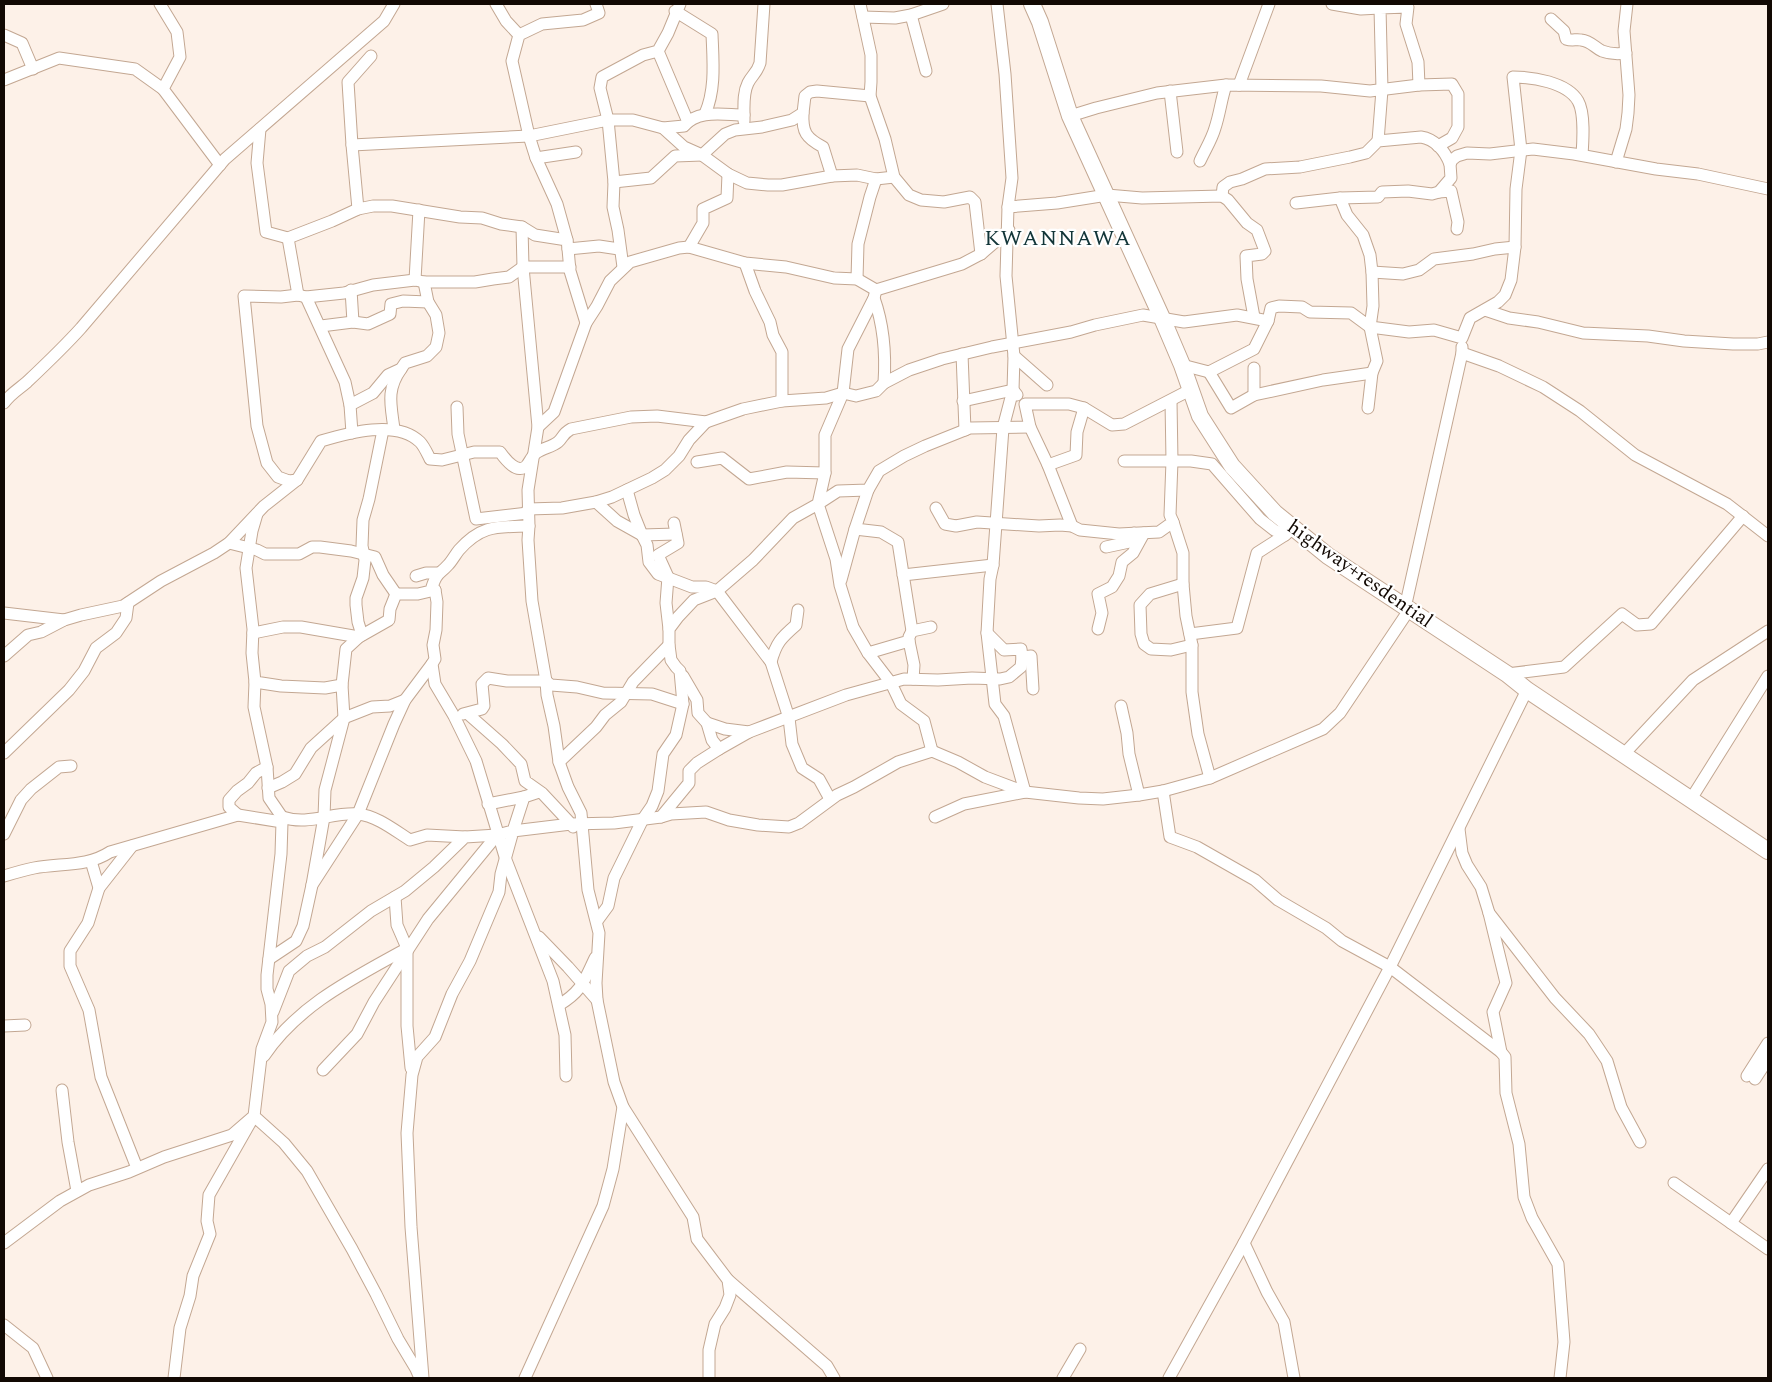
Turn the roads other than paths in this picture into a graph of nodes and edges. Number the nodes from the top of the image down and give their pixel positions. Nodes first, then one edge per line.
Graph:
1 (160, 4) edge
2 (394, 4) edge
3 (496, 4) edge
4 (596, 4) edge
5 (764, 4) edge
6 (860, 4) edge
7 (943, 4) edge
8 (997, 4) edge
9 (1032, 4) edge
10 (1269, 4) edge
11 (1332, 4) edge
12 (1628, 4) edge
13 (677, 8) edge
14 (1380, 8) junction
15 (911, 15) junction
16 (863, 17) junction
17 (1551, 20) dead end
18 (519, 34) junction
19 (4, 35) edge
20 (658, 51) junction
21 (1626, 54) junction
22 (371, 56) dead end
23 (33, 69) junction
24 (926, 71) dead end
25 (4, 80) edge
26 (1239, 84) junction
27 (1226, 85) junction
28 (1419, 85) junction
29 (163, 89) junction
30 (1382, 90) junction
31 (1170, 91) junction
32 (870, 96) junction
33 (803, 113) junction
34 (705, 114) junction
35 (744, 115) junction
36 (1070, 116) junction
37 (608, 120) junction
38 (688, 122) junction
39 (663, 128) junction
40 (260, 129) junction
41 (744, 129) junction
42 (529, 136) junction
43 (1452, 138) junction
44 (1378, 141) junction
45 (352, 145) junction
46 (1438, 146) junction
47 (1521, 150) junction
48 (576, 152) dead end
49 (1178, 152) dead end
50 (1467, 153) junction
51 (702, 156) junction
52 (1582, 156) junction
53 (536, 158) junction
54 (1200, 161) dead end
55 (1616, 162) junction
56 (1450, 164) junction
57 (220, 165) junction
58 (728, 174) junction
59 (832, 176) junction
60 (894, 177) junction
61 (876, 179) junction
62 (614, 182) junction
63 (1768, 189) edge
64 (1439, 192) junction
65 (1107, 195) junction
66 (1222, 196) junction
67 (1340, 198) junction
68 (1296, 204) dead end
69 (1008, 208) junction
70 (358, 209) junction
71 (419, 210) junction
72 (522, 227) junction
73 (1009, 230) junction
74 (1457, 230) dead end
75 (288, 238) junction
76 (567, 245) junction
77 (689, 247) junction
78 (1515, 247) junction
79 (619, 249) junction
80 (981, 254) junction
81 (745, 263) junction
82 (523, 267) junction
83 (570, 267) junction
84 (623, 267) junction
85 (1372, 272) junction
86 (857, 280) junction
87 (420, 281) junction
88 (351, 290) junction
89 (875, 294) junction
90 (302, 296) junction
91 (428, 302) junction
92 (1485, 310) junction
93 (1254, 317) junction
94 (1162, 318) junction
95 (1470, 318) junction
96 (1268, 320) junction
97 (353, 322) junction
98 (586, 323) junction
99 (321, 326) junction
100 (1370, 327) junction
101 (1447, 332) junction
102 (1462, 338) junction
103 (1768, 342) edge
104 (1013, 350) junction
105 (1462, 353) junction
106 (962, 354) junction
107 (1182, 366) junction
108 (1254, 368) dead end
109 (401, 369) junction
110 (1209, 372) junction
111 (1372, 373) junction
112 (884, 383) junction
113 (1047, 385) dead end
114 (1013, 390) junction
115 (1190, 390) junction
116 (843, 393) junction
117 (1254, 395) junction
118 (782, 401) junction
119 (963, 401) junction
120 (1170, 401) junction
121 (4, 403) edge
122 (350, 404) junction
123 (1025, 404) junction
124 (457, 407) dead end
125 (1084, 408) junction
126 (1368, 408) dead end
127 (706, 422) junction
128 (538, 427) junction
129 (1030, 427) junction
130 (1003, 428) junction
131 (388, 430) junction
132 (965, 430) junction
133 (352, 433) junction
134 (463, 454) junction
135 (535, 454) junction
136 (1124, 461) dead end
137 (1172, 461) junction
138 (697, 462) dead end
139 (1048, 465) junction
140 (826, 473) junction
141 (297, 480) junction
142 (627, 490) junction
143 (868, 490) junction
144 (596, 502) junction
145 (818, 504) junction
146 (936, 508) dead end
147 (528, 511) junction
148 (257, 514) junction
149 (1743, 516) junction
150 (1173, 522) junction
151 (996, 523) junction
152 (529, 526) junction
153 (1072, 526) junction
154 (855, 529) junction
155 (1289, 532) junction
156 (1139, 533) junction
157 (642, 535) junction
158 (1768, 536) edge
159 (229, 543) junction
160 (1106, 546) dead end
161 (250, 549) junction
162 (364, 553) junction
163 (993, 565) junction
164 (437, 573) junction
165 (903, 575) junction
166 (416, 576) dead end
167 (668, 577) junction
168 (1183, 584) junction
169 (840, 586) junction
170 (435, 590) junction
171 (717, 591) junction
172 (396, 594) junction
173 (128, 603) junction
174 (1407, 609) junction
175 (798, 610) dead end
176 (4, 613) edge
177 (64, 620) junction
178 (931, 627) dead end
179 (669, 629) junction
180 (1098, 629) dead end
181 (1768, 631) edge
182 (252, 633) junction
183 (987, 633) junction
184 (360, 636) junction
185 (910, 636) junction
186 (1191, 640) junction
187 (669, 645) junction
188 (868, 653) junction
189 (4, 656) edge
190 (1022, 657) junction
191 (770, 662) junction
192 (432, 664) junction
193 (680, 671) junction
194 (1507, 674) junction
195 (1768, 676) edge
196 (913, 679) junction
197 (993, 679) junction
198 (546, 681) junction
199 (255, 682) junction
200 (891, 684) junction
201 (342, 685) junction
202 (1034, 689) dead end
203 (1527, 690) junction
204 (625, 693) junction
205 (405, 700) junction
206 (683, 704) junction
207 (1121, 706) dead end
208 (468, 714) junction
209 (454, 716) junction
210 (344, 718) junction
211 (789, 718) junction
212 (707, 723) junction
213 (749, 732) junction
214 (719, 749) junction
215 (932, 751) junction
216 (4, 753) edge
217 (1623, 755) junction
218 (559, 762) junction
219 (72, 766) dead end
220 (267, 767) junction
221 (1210, 778) junction
222 (268, 788) junction
223 (1163, 791) junction
224 (539, 792) junction
225 (1025, 792) junction
226 (1139, 795) junction
227 (524, 797) junction
228 (830, 799) junction
229 (1691, 799) junction
230 (488, 804) junction
231 (358, 814) junction
232 (238, 815) junction
233 (324, 817) junction
234 (661, 817) junction
235 (935, 817) dead end
236 (643, 819) junction
237 (282, 820) junction
238 (576, 824) junction
239 (1459, 828) junction
240 (513, 831) junction
241 (4, 834) edge
242 (497, 834) junction
243 (465, 837) junction
244 (132, 846) junction
245 (1768, 851) edge
246 (506, 860) junction
247 (91, 861) junction
248 (4, 876) edge
249 (312, 885) junction
250 (99, 888) junction
251 (395, 898) junction
252 (1489, 913) junction
253 (597, 921) junction
254 (535, 933) junction
255 (407, 948) junction
256 (598, 953) junction
257 (269, 959) junction
258 (1390, 967) junction
259 (583, 984) junction
260 (596, 1000) junction
261 (559, 1005) junction
262 (272, 1016) junction
263 (25, 1025) dead end
264 (4, 1026) edge
265 (1768, 1043) edge
266 (1501, 1052) junction
267 (1768, 1059) edge
268 (261, 1062) junction
269 (323, 1070) dead end
270 (412, 1075) junction
271 (566, 1076) dead end
272 (62, 1090) dead end
273 (623, 1106) junction
274 (254, 1116) junction
275 (1640, 1142) dead end
276 (137, 1168) junction
277 (1768, 1169) edge
278 (1674, 1183) dead end
279 (77, 1192) junction
280 (1732, 1223) junction
281 (4, 1243) edge
282 (1244, 1243) junction
283 (1768, 1249) edge
284 (728, 1280) junction
285 (4, 1325) edge
286 (1080, 1349) dead end
287 (47, 1378) edge
288 (174, 1378) edge
289 (421, 1378) edge
290 (525, 1378) edge
291 (709, 1378) edge
292 (834, 1378) edge
293 (1062, 1378) edge
294 (1169, 1378) edge
295 (1294, 1378) edge
296 (1560, 1378) edge

1 - 29 street
2 - 40 street
3 - 18 street
4 - 18 street
5 - 35 street
6 - 16 street
7 - 15 street
8 - 69 street
9 - 36 highway, highway+resdential
10 - 26 street
11 - 14 street
12 - 21 street
13 - 20 street
13 - 34 street
14 - 28 street
14 - 30 street
15 - 16 street
15 - 24 street
16 - 32 street
17 - 21 street
18 - 42 street
19 - 23 street
20 - 37 street
20 - 38 street
21 - 55 street
22 - 45 street
23 - 25 street
23 - 29 street
26 - 27 street
26 - 30 street
27 - 31 street
27 - 54 street
28 - 30 street
28 - 43 street
29 - 57 street
30 - 44 street
31 - 36 street
31 - 49 street
32 - 33 street
32 - 60 street
33 - 41 street
33 - 59 street
34 - 35 street
34 - 38 street
35 - 41 street
36 - 65 highway, highway+resdential
37 - 39 street
37 - 42 street
37 - 62 street
38 - 39 street
39 - 51 street
40 - 57 street
40 - 75 street
41 - 51 street
42 - 45 street
42 - 53 street
43 - 46 street
43 - 50 street
44 - 46 street
44 - 66 street
45 - 70 street
46 - 56 street
47 - 50 street
47 - 52 street
47 - 52 street
47 - 78 street
48 - 53 street
50 - 56 street
51 - 58 street
51 - 62 street
52 - 55 street
53 - 76 street
55 - 63 street
56 - 64 street
57 - 121 street
58 - 59 street
58 - 77 street
59 - 61 street
60 - 61 street
60 - 80 street
61 - 86 street
62 - 79 street
64 - 67 street
64 - 74 street
65 - 66 street
65 - 69 street
65 - 94 highway, highway+resdential
66 - 93 street
67 - 68 street
67 - 85 street
69 - 73 street
70 - 71 street
70 - 75 street
71 - 72 street
71 - 87 street
72 - 76 street
72 - 82 street
73 - 80 street
73 - 104 street
75 - 90 street
76 - 79 street
76 - 83 street
77 - 81 street
77 - 84 street
78 - 85 street
78 - 92 street
79 - 84 street
80 - 89 street
81 - 86 street
81 - 118 street
82 - 83 street
82 - 87 street
82 - 128 street
83 - 98 street
84 - 98 street
85 - 100 street
86 - 89 street
87 - 88 street
87 - 91 street
88 - 90 street
88 - 97 street
89 - 112 street
89 - 116 street
90 - 99 street
90 - 141 street
91 - 97 street
91 - 109 street
92 - 95 street
92 - 103 street
93 - 94 street
93 - 96 street
94 - 104 street
94 - 107 highway, highway+resdential
95 - 101 street
95 - 102 street
96 - 100 street
96 - 110 street
97 - 99 street
98 - 128 street
99 - 122 street
100 - 101 street
100 - 111 street
101 - 102 street
102 - 105 street
104 - 106 street
104 - 113 street
104 - 114 street
105 - 149 street
105 - 174 street
106 - 112 street
106 - 119 street
107 - 110 street
107 - 115 highway, highway+resdential
108 - 117 street
109 - 122 street
109 - 131 street
110 - 117 street
111 - 117 street
111 - 126 street
112 - 116 street
114 - 119 street
114 - 123 street
114 - 130 street
115 - 120 street
115 - 155 highway, highway+resdential
116 - 118 street
116 - 140 street
118 - 127 street
119 - 132 street
120 - 125 street
120 - 137 street
122 - 133 street
123 - 125 street
123 - 129 street
124 - 134 street
125 - 139 street
127 - 135 street
127 - 142 street
128 - 135 street
129 - 130 street
129 - 139 street
130 - 132 street
130 - 151 street
131 - 133 street
131 - 134 street
131 - 162 street
132 - 143 street
133 - 141 street
134 - 135 street
134 - 147 street
135 - 147 street
136 - 137 street
137 - 150 street
137 - 155 street
138 - 140 street
139 - 153 street
140 - 145 street
141 - 148 street
142 - 144 street
142 - 157 street
143 - 145 street
143 - 154 street
144 - 147 street
144 - 157 street
145 - 169 street
145 - 171 street
146 - 151 street
147 - 152 street
148 - 159 street
148 - 161 street
149 - 158 street
149 - 194 street
150 - 156 street
150 - 168 street
151 - 153 street
151 - 163 street
152 - 164 street
152 - 198 street
153 - 156 street
154 - 165 street
154 - 169 street
155 - 174 highway, highway+resdential
155 - 186 street
156 - 160 street
156 - 180 street
157 - 167 street
157 - 167 street
159 - 161 street
159 - 173 street
161 - 162 street
161 - 182 street
162 - 172 street
162 - 184 street
163 - 165 street
163 - 183 street
164 - 166 street
164 - 170 street
165 - 185 street
167 - 171 street
167 - 179 street
168 - 186 street
168 - 186 street
169 - 188 street
170 - 172 street
170 - 192 street
171 - 179 street
171 - 191 street
172 - 184 street
173 - 177 street
173 - 216 street
174 - 194 highway, highway+resdential
174 - 221 street
175 - 191 street
176 - 177 street
177 - 189 street
178 - 185 street
179 - 187 street
181 - 217 street
182 - 184 street
182 - 199 street
183 - 190 street
183 - 197 street
184 - 201 street
185 - 188 street
185 - 196 street
186 - 221 street
187 - 193 street
187 - 204 street
188 - 200 street
190 - 197 street
190 - 202 street
191 - 211 street
192 - 205 street
192 - 209 street
193 - 206 street
193 - 212 street
194 - 203 highway, highway+resdential
195 - 229 street
196 - 197 street
196 - 200 street
197 - 225 street
198 - 204 street
198 - 208 street
198 - 218 street
199 - 201 street
199 - 220 street
200 - 211 street
200 - 215 street
201 - 210 street
203 - 217 highway, highway+resdential
203 - 239 street
204 - 206 street
204 - 218 street
205 - 210 street
205 - 231 street
206 - 236 street
207 - 226 street
208 - 209 street
208 - 224 street
209 - 230 street
210 - 222 street
210 - 233 street
211 - 213 street
211 - 228 street
212 - 213 street
212 - 214 street
213 - 214 street
214 - 234 street
215 - 225 street
215 - 228 street
217 - 229 highway, highway+resdential
218 - 238 street
219 - 241 street
220 - 222 street
220 - 232 street
221 - 223 street
222 - 237 street
223 - 226 street
223 - 258 street
224 - 227 street
224 - 238 street
225 - 226 street
225 - 235 street
227 - 230 street
227 - 240 street
228 - 234 street
229 - 245 highway, highway+resdential
230 - 242 street
231 - 233 street
231 - 243 street
231 - 249 street
232 - 237 street
232 - 244 street
233 - 237 street
233 - 249 street
234 - 236 street
236 - 238 street
236 - 253 street
237 - 257 street
238 - 240 street
238 - 253 street
239 - 252 street
239 - 258 street
240 - 242 street
240 - 246 street
242 - 243 street
242 - 246 street
242 - 255 street
243 - 251 street
244 - 247 street
244 - 250 street
246 - 254 street
246 - 270 street
247 - 248 street
247 - 250 street
249 - 257 street
250 - 276 street
251 - 255 street
251 - 262 street
252 - 266 street
252 - 275 street
253 - 256 street
254 - 259 street
254 - 261 street
255 - 268 street
255 - 269 street
255 - 270 street
256 - 259 street
256 - 260 street
257 - 262 street
258 - 266 street
258 - 282 street
259 - 260 street
259 - 261 street
260 - 273 street
261 - 271 street
262 - 268 street
263 - 264 street
265 - 267 street
266 - 296 street
268 - 274 street
270 - 289 street
272 - 279 street
273 - 284 street
273 - 290 street
274 - 276 street
274 - 288 street
274 - 289 street
276 - 279 street
277 - 280 street
278 - 280 street
279 - 281 street
280 - 283 street
282 - 294 street
282 - 295 street
284 - 291 street
284 - 292 street
285 - 287 street
286 - 293 street

